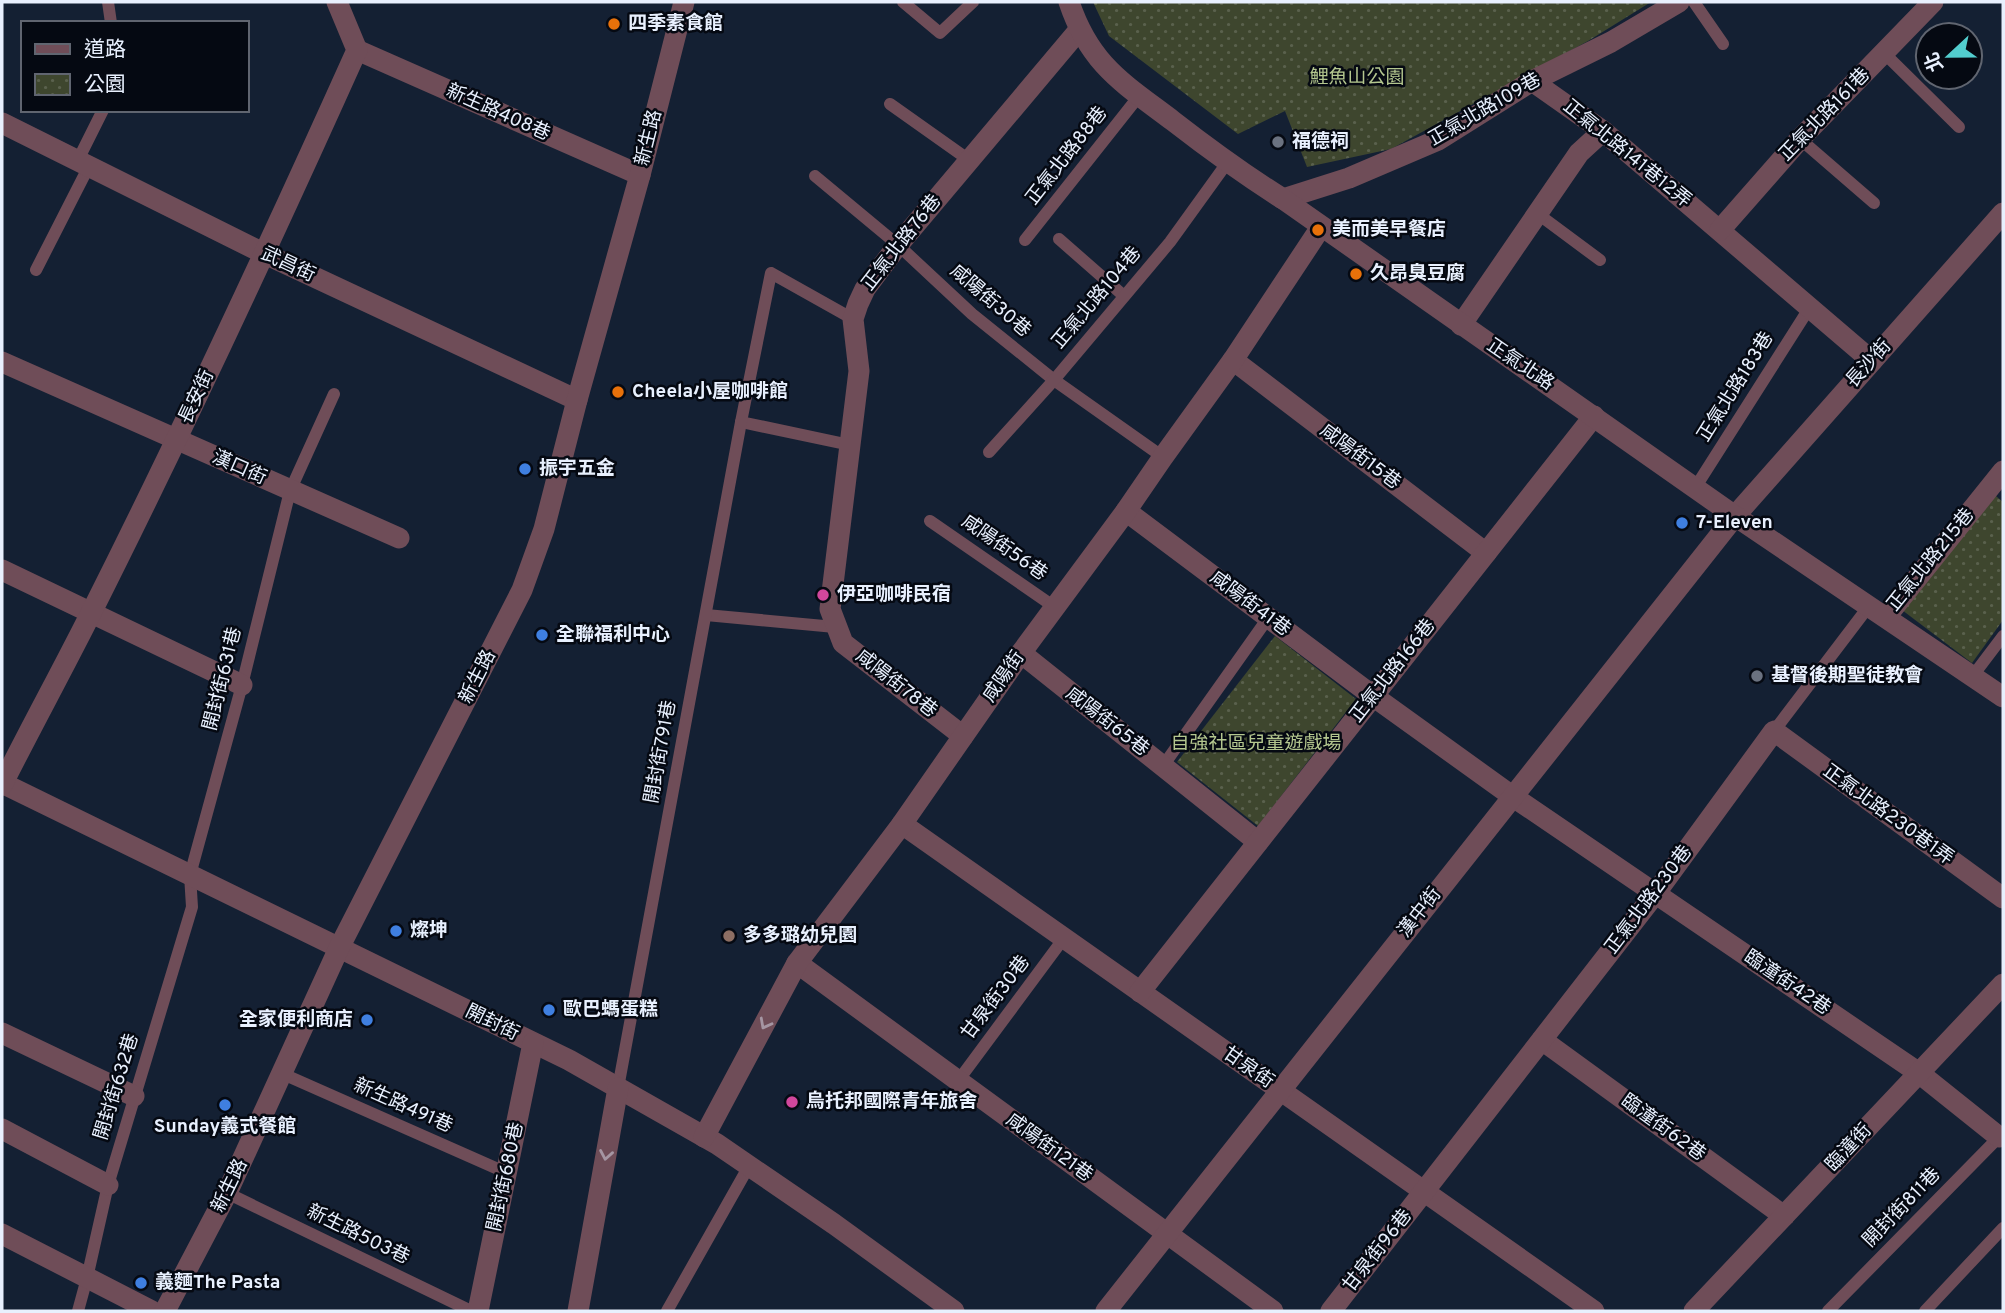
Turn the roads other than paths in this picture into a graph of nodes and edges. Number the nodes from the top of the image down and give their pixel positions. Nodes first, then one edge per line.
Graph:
1 (108, 2) edge
2 (337, 2) edge
3 (684, 2) edge
4 (903, 2) edge
5 (973, 2) edge
6 (1069, 2) edge
7 (1679, 2) edge
8 (1694, 2) edge
9 (1933, 2) edge
10 (111, 21) edge
11 (1079, 30) junction
12 (1723, 44) dead end
13 (357, 50) junction
14 (1885, 54) junction
15 (1532, 81) junction
16 (1139, 96) junction
17 (890, 104) dead end
18 (102, 112) edge
19 (2, 122) edge
20 (1959, 127) dead end
21 (1603, 131) junction
22 (1800, 139) junction
23 (969, 160) junction
24 (83, 163) junction
25 (1227, 163) junction
26 (640, 175) junction
27 (815, 176) dead end
28 (1283, 199) junction
29 (1874, 203) dead end
30 (2003, 213) edge
31 (1538, 214) junction
32 (1321, 227) junction
33 (1720, 230) junction
34 (1996, 236) edge
35 (1059, 239) dead end
36 (1025, 240) dead end
37 (898, 245) junction
38 (265, 254) junction
39 (1600, 260) dead end
40 (36, 270) dead end
41 (1124, 296) junction
42 (1810, 307) junction
43 (853, 319) junction
44 (1461, 325) junction
45 (1233, 360) junction
46 (1872, 361) junction
47 (2, 362) edge
48 (1054, 380) junction
49 (334, 394) dead end
50 (577, 400) junction
51 (1594, 416) junction
52 (741, 422) junction
53 (176, 440) junction
54 (850, 445) junction
55 (989, 452) dead end
56 (1163, 457) junction
57 (2002, 474) edge
58 (1695, 488) junction
59 (290, 491) junction
60 (1126, 511) junction
61 (1735, 516) junction
62 (930, 521) dead end
63 (400, 538) dead end
64 (1486, 554) junction
65 (2, 570) edge
66 (1056, 608) junction
67 (1877, 611) junction
68 (91, 614) junction
69 (706, 615) junction
70 (1268, 618) junction
71 (835, 627) junction
72 (2003, 636) edge
73 (1021, 653) junction
74 (1972, 677) junction
75 (242, 685) junction
76 (1373, 696) junction
77 (2003, 697) edge
78 (1774, 731) junction
79 (963, 736) junction
80 (1163, 766) junction
81 (2, 784) edge
82 (1512, 796) junction
83 (902, 824) junction
84 (1258, 842) junction
85 (190, 875) junction
86 (1655, 894) junction
87 (2003, 898) edge
88 (1064, 938) junction
89 (339, 948) junction
90 (797, 963) junction
91 (2003, 984) edge
92 (1140, 992) junction
93 (2, 1033) edge
94 (1542, 1040) junction
95 (533, 1043) junction
96 (1919, 1073) junction
97 (283, 1074) junction
98 (958, 1081) junction
99 (618, 1088) junction
100 (1280, 1090) junction
101 (134, 1096) junction
102 (2, 1129) edge
103 (2001, 1135) edge
104 (704, 1137) junction
105 (749, 1166) junction
106 (507, 1173) junction
107 (108, 1185) junction
108 (1424, 1192) junction
109 (228, 1193) junction
110 (1784, 1216) junction
111 (2003, 1228) edge
112 (2, 1234) edge
113 (1166, 1235) junction
114 (87, 1278) junction
115 (78, 1311) edge
116 (152, 1311) edge
117 (165, 1311) edge
118 (471, 1311) edge
119 (478, 1311) edge
120 (578, 1311) edge
121 (667, 1311) edge
122 (954, 1311) edge
123 (1106, 1311) edge
124 (1273, 1311) edge
125 (1331, 1311) edge
126 (1594, 1311) edge
127 (1695, 1311) edge
128 (1828, 1311) edge
129 (1925, 1311) edge

1 - 10 lane
2 - 13 street
3 - 26 street, 新生路
4 - 5 lane
6 - 11 street, 正氣北路
7 - 15 street, 正氣北路109巷
8 - 12 lane
9 - 14 street, 正氣北路161巷
11 - 16 street, 正氣北路
11 - 23 street, 正氣北路76巷
13 - 26 street, 新生路408巷
13 - 38 street, 長安街
14 - 20 lane
14 - 22 street, 正氣北路161巷
15 - 21 street, 正氣北路141巷12弄
15 - 28 street, 正氣北路109巷
16 - 25 street, 正氣北路
16 - 36 lane, 正氣北路88巷
17 - 23 lane
18 - 24 lane
19 - 24 street, 武昌街
21 - 31 street
21 - 33 street, 正氣北路141巷12弄
22 - 29 lane
22 - 33 street, 正氣北路161巷
23 - 37 street, 正氣北路76巷
24 - 38 street, 武昌街
24 - 40 lane
25 - 28 street, 正氣北路
25 - 41 lane, 正氣北路104巷
26 - 50 street, 新生路
27 - 37 lane, 咸陽街30巷
28 - 32 street, 正氣北路
30 - 34 street, 長沙街
31 - 39 lane
31 - 44 street
32 - 44 street, 正氣北路
32 - 45 street, 咸陽街
33 - 42 street, 正氣北路141巷12弄
34 - 46 street, 長沙街
35 - 41 lane
37 - 43 street, 正氣北路76巷
37 - 48 lane, 咸陽街30巷
38 - 50 street, 武昌街
38 - 53 street, 長安街
41 - 48 lane, 正氣北路104巷
42 - 46 street, 正氣北路141巷12弄
42 - 58 lane, 正氣北路183巷
43 - 52 lane, 開封街791巷
43 - 54 street, 正氣北路76巷
44 - 51 street, 正氣北路
45 - 56 street, 咸陽街
45 - 64 street, 咸陽街15巷
46 - 61 street, 長沙街
47 - 53 street, 漢口街
48 - 55 lane, 正氣北路104巷
48 - 56 lane, 咸陽街30巷
49 - 59 lane, 開封街631巷
50 - 89 street, 新生路
51 - 58 street, 正氣北路
51 - 64 street, 正氣北路166巷
52 - 54 lane
52 - 69 lane, 開封街791巷
53 - 59 street, 漢口街
53 - 68 street, 長安街
54 - 71 street, 正氣北路76巷
56 - 60 street, 咸陽街
57 - 67 street, 正氣北路215巷
58 - 61 street, 正氣北路
59 - 63 street, 漢口街
59 - 75 lane, 開封街631巷
60 - 66 street, 咸陽街
60 - 70 street, 咸陽街41巷
61 - 67 street, 正氣北路
61 - 82 street, 漢中街
62 - 66 lane, 咸陽街56巷
64 - 76 street, 正氣北路166巷
65 - 68 street
66 - 73 street, 咸陽街
67 - 74 street, 正氣北路
67 - 78 lane, 正氣北路230巷
68 - 75 street
68 - 81 street, 長安街
69 - 71 lane
69 - 99 lane, 開封街791巷
70 - 76 street, 咸陽街41巷
70 - 80 lane
71 - 79 street, 咸陽街78巷
72 - 74 lane
73 - 79 street, 咸陽街
73 - 80 street, 咸陽街65巷
74 - 77 street, 正氣北路
75 - 85 lane, 開封街631巷
76 - 82 street, 咸陽街41巷
76 - 84 street, 正氣北路166巷
78 - 86 street, 正氣北路230巷
78 - 87 street, 正氣北路230巷1弄
79 - 83 street, 咸陽街
80 - 84 street, 咸陽街65巷
81 - 85 street, 開封街
82 - 86 street, 臨潼街42巷
82 - 100 street, 漢中街
83 - 88 street, 甘泉街
83 - 90 street, 咸陽街
84 - 92 street, 正氣北路166巷
85 - 89 street, 開封街
85 - 101 lane, 開封街632巷
86 - 94 street, 正氣北路230巷
86 - 96 street, 臨潼街42巷
88 - 92 street, 甘泉街
88 - 98 lane, 甘泉街30巷
89 - 95 street, 開封街
89 - 97 street, 新生路
90 - 98 street, 咸陽街121巷
90 -> 104 street, 咸陽街
91 - 96 street, 臨潼街
92 - 100 street, 甘泉街
93 - 101 street
94 - 108 street, 正氣北路230巷
94 - 110 street, 臨潼街62巷
95 - 99 street, 開封街
95 - 106 street, 開封街680巷
96 - 103 street, 臨潼街42巷
96 - 110 street, 臨潼街
97 - 106 lane, 新生路491巷
97 - 109 street, 新生路
98 - 113 street, 咸陽街121巷
99 - 104 street, 開封街
99 -> 120 street
100 - 108 street, 甘泉街
100 - 113 street, 漢中街
101 - 107 lane, 開封街632巷
102 - 107 street
103 - 128 lane, 開封街811巷
104 - 105 street, 開封街
105 - 121 lane
105 - 122 street, 開封街
106 - 119 street, 開封街680巷
107 - 114 lane, 開封街632巷
108 - 125 street, 甘泉街96巷
108 - 126 street, 甘泉街
109 - 117 street, 新生路
109 - 118 lane, 新生路503巷
110 - 127 street, 臨潼街
111 - 129 lane
112 - 114 street
113 - 123 street, 漢中街
113 - 124 street, 咸陽街121巷
114 - 115 lane, 開封街632巷
114 - 116 street

